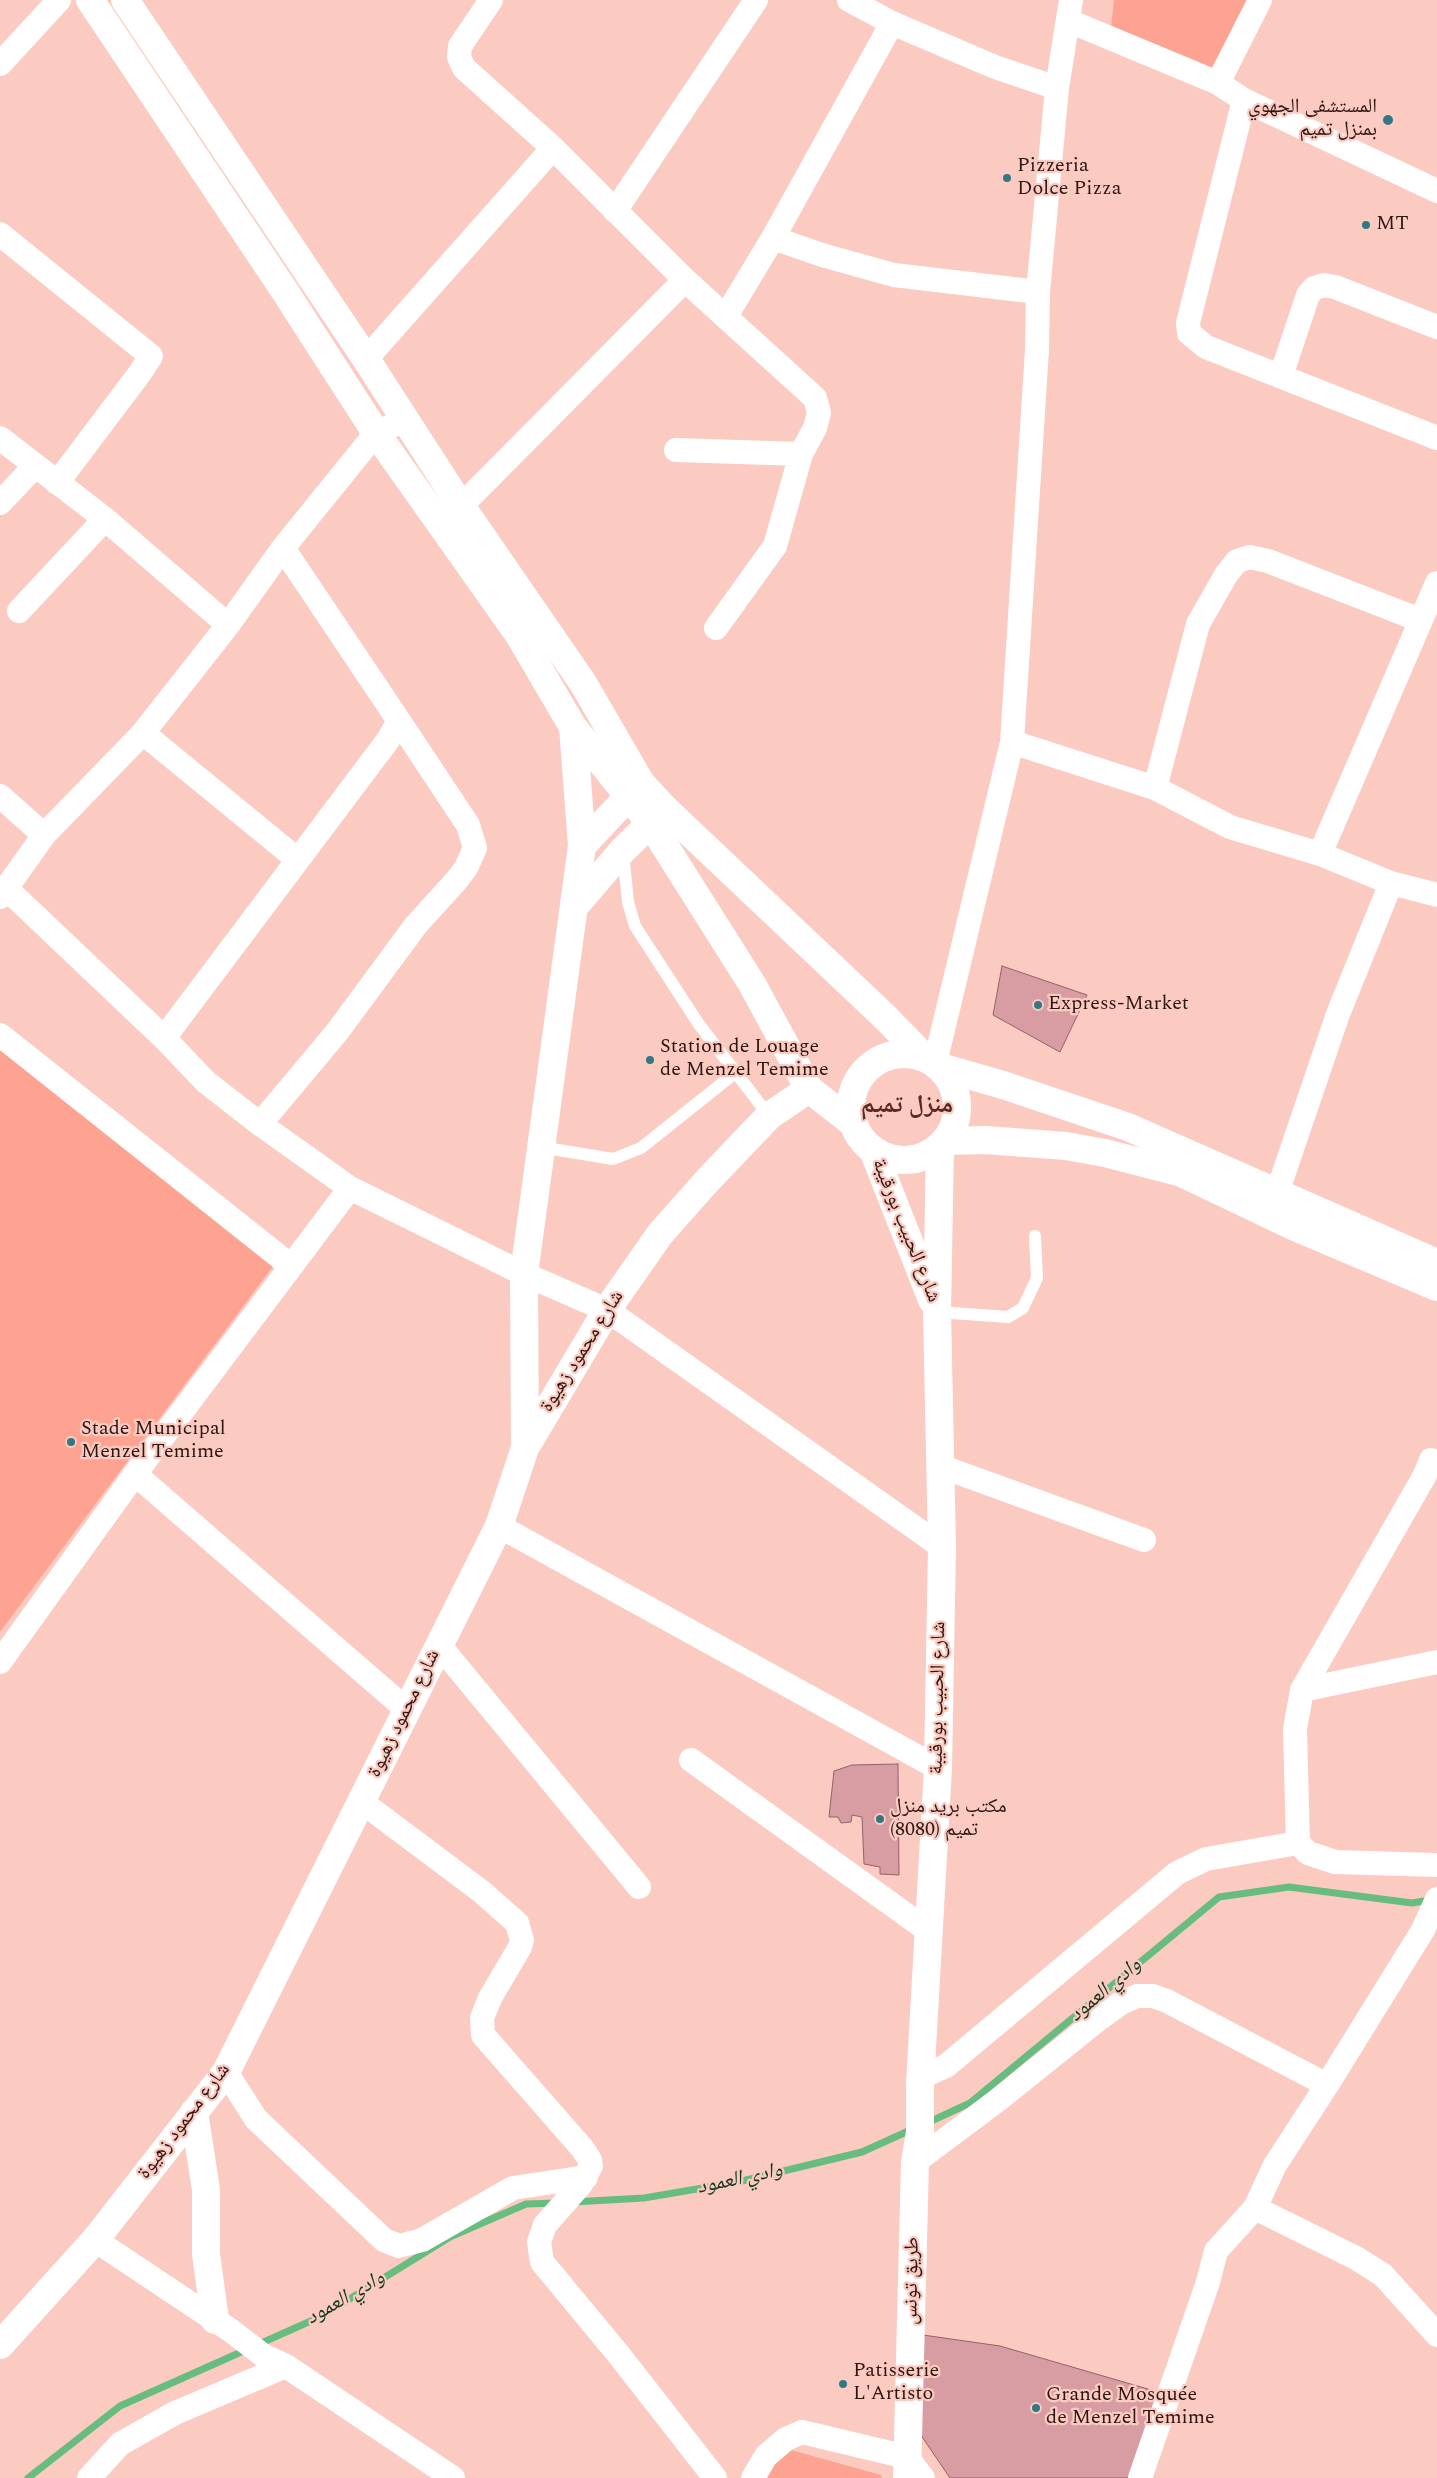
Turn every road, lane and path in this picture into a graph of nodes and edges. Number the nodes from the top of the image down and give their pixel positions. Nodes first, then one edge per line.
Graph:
1 (59, 0) edge
2 (90, 0) edge
3 (125, 0) edge
4 (491, 0) edge
5 (756, 0) edge
6 (848, 0) edge
7 (1260, 0) edge
8 (1070, 10) edge
9 (892, 23) junction
10 (0, 64) edge
11 (1218, 83) junction
12 (1057, 88) junction
13 (1244, 100) junction
14 (553, 148) junction
15 (1437, 191) edge
16 (615, 211) junction
17 (0, 234) edge
18 (773, 238) junction
19 (685, 280) junction
20 (1038, 292) junction
21 (726, 316) junction
22 (1437, 326) edge
23 (366, 359) junction
24 (1281, 376) junction
25 (404, 420) junction
26 (376, 433) junction
27 (0, 438) edge
28 (1437, 438) edge
29 (676, 450) dead end
30 (800, 454) junction
31 (35, 466) junction
32 (57, 482) junction
33 (0, 502) edge
34 (461, 506) junction
35 (105, 520) junction
36 (283, 548) junction
37 (1437, 582) edge
38 (19, 611) dead end
39 (1420, 620) junction
40 (228, 625) junction
41 (716, 628) dead end
42 (399, 721) junction
43 (573, 727) junction
44 (143, 732) junction
45 (1012, 742) junction
46 (1155, 788) junction
47 (635, 789) junction
48 (0, 796) edge
49 (658, 816) junction
50 (44, 835) junction
51 (582, 846) junction
52 (623, 850) junction
53 (1320, 854) junction
54 (298, 860) junction
55 (1390, 883) junction
56 (3, 893) edge
57 (1437, 896) edge
58 (575, 906) junction
59 (0, 1035) edge
60 (164, 1038) junction
61 (933, 1062) junction
62 (735, 1073) junction
63 (809, 1089) junction
64 (769, 1116) junction
65 (260, 1124) junction
66 (854, 1124) junction
67 (943, 1144) junction
68 (540, 1147) junction
69 (873, 1150) junction
70 (350, 1188) junction
71 (1277, 1193) junction
72 (1035, 1236) dead end
73 (1437, 1263) edge
74 (291, 1266) junction
75 (524, 1274) junction
76 (1437, 1287) edge
77 (607, 1310) junction
78 (937, 1312) junction
79 (525, 1448) junction
80 (1435, 1457) edge
81 (940, 1466) junction
82 (135, 1474) junction
83 (499, 1526) junction
84 (1144, 1540) dead end
85 (942, 1547) junction
86 (439, 1645) junction
87 (0, 1662) edge
88 (1437, 1662) edge
89 (1302, 1690) junction
90 (406, 1709) junction
91 (691, 1760) dead end
92 (938, 1768) junction
93 (362, 1802) junction
94 (1298, 1843) junction
95 (1437, 1865) edge
96 (639, 1887) dead end
97 (1437, 1899) edge
98 (930, 1932) junction
99 (226, 2072) junction
100 (920, 2080) junction
101 (1327, 2085) junction
102 (194, 2112) junction
103 (914, 2162) junction
104 (584, 2180) junction
105 (1255, 2208) junction
106 (95, 2240) junction
107 (223, 2325) junction
108 (1437, 2335) edge
109 (0, 2345) edge
110 (286, 2366) junction
111 (912, 2471) edge
112 (89, 2478) edge
113 (453, 2478) edge
114 (715, 2478) edge
115 (753, 2478) edge
116 (1140, 2478) edge

1 - 10 street
2 - 26 main road
3 - 23 main road
4 - 14 street
5 - 16 street
6 - 9 street
7 - 11 street
8 - 11 street
8 - 12 street
9 - 12 street
9 - 18 street
11 - 13 street
12 - 20 street
13 - 15 street
13 - 24 street
14 - 16 street
14 - 23 street
16 - 19 street
17 - 32 street
18 - 20 street
18 - 21 street
19 - 21 street
19 - 34 street
20 - 45 street
21 - 30 street
22 - 24 street
23 - 25 main road
24 - 28 street
25 - 26 street
25 - 34 main road
26 - 36 street
26 - 43 main road
27 - 31 street
29 - 30 street
30 - 41 street
31 - 32 street
31 - 33 street
32 - 35 street
34 - 47 main road
35 - 38 street
35 - 40 street
36 - 40 street
36 - 42 street
37 - 39 street
39 - 46 street
39 - 53 street
40 - 44 street
42 - 54 street
42 - 65 street
43 - 47 main road
43 - 51 main road
44 - 50 street
44 - 54 street
45 - 46 street
45 - 61 street
46 - 53 street
47 - 49 main road
47 - 51 main road
48 - 50 street
49 - 52 main road
49 - 61 main road
49 - 63 main road
50 - 56 street
51 - 58 main road
52 - 58 main road
52 - 62 lane
53 - 55 street
54 - 60 street
55 - 57 street
55 - 71 street
56 - 60 street
58 - 68 main road
59 - 74 street
60 - 65 street
61 - 66 main road
61 - 67 main road
61 - 71 main road
62 - 64 lane
62 - 68 lane
63 - 64 main road, شارع محمود زهيوة
63 - 66 main road
64 - 77 main road, شارع محمود زهيوة
65 - 70 street
66 - 69 main road
67 - 69 main road
67 - 76 main road
67 - 78 main road, شارع الحبيب بورقيبة
68 - 75 main road
69 - 78 main road, شارع الحبيب بورقيبة
70 - 74 street
70 - 75 street
71 - 73 main road
72 - 78 lane
74 - 82 street
75 - 77 street
75 - 79 main road
77 - 79 main road, شارع محمود زهيوة
77 - 85 street
78 - 81 main road, شارع الحبيب بورقيبة
79 - 83 main road, شارع محمود زهيوة
80 - 89 street
81 - 84 street
81 - 85 main road, شارع الحبيب بورقيبة
82 - 87 street
82 - 90 street
83 - 86 main road, شارع محمود زهيوة
83 - 92 street
85 - 92 main road, شارع الحبيب بورقيبة
86 - 90 main road, شارع محمود زهيوة
86 - 96 street
88 - 89 street
89 - 94 street
90 - 93 main road, شارع محمود زهيوة
91 - 98 street
92 - 98 main road, شارع الحبيب بورقيبة
93 - 99 main road, شارع محمود زهيوة
93 - 104 street
94 - 95 street
94 - 100 street
97 - 101 street
98 - 100 main road, شارع الحبيب بورقيبة
99 - 102 main road, شارع محمود زهيوة
99 - 104 street
100 - 103 main road, طريق تونس
101 - 103 street
101 - 105 street
102 - 106 main road, شارع محمود زهيوة
102 - 107 main road
103 - 111 main road, طريق تونس
104 - 114 street
105 - 108 street
105 - 116 street
106 - 107 street
106 - 109 main road, شارع محمود زهيوة
107 - 110 street
110 - 112 street
110 - 113 street
111 - 115 street

